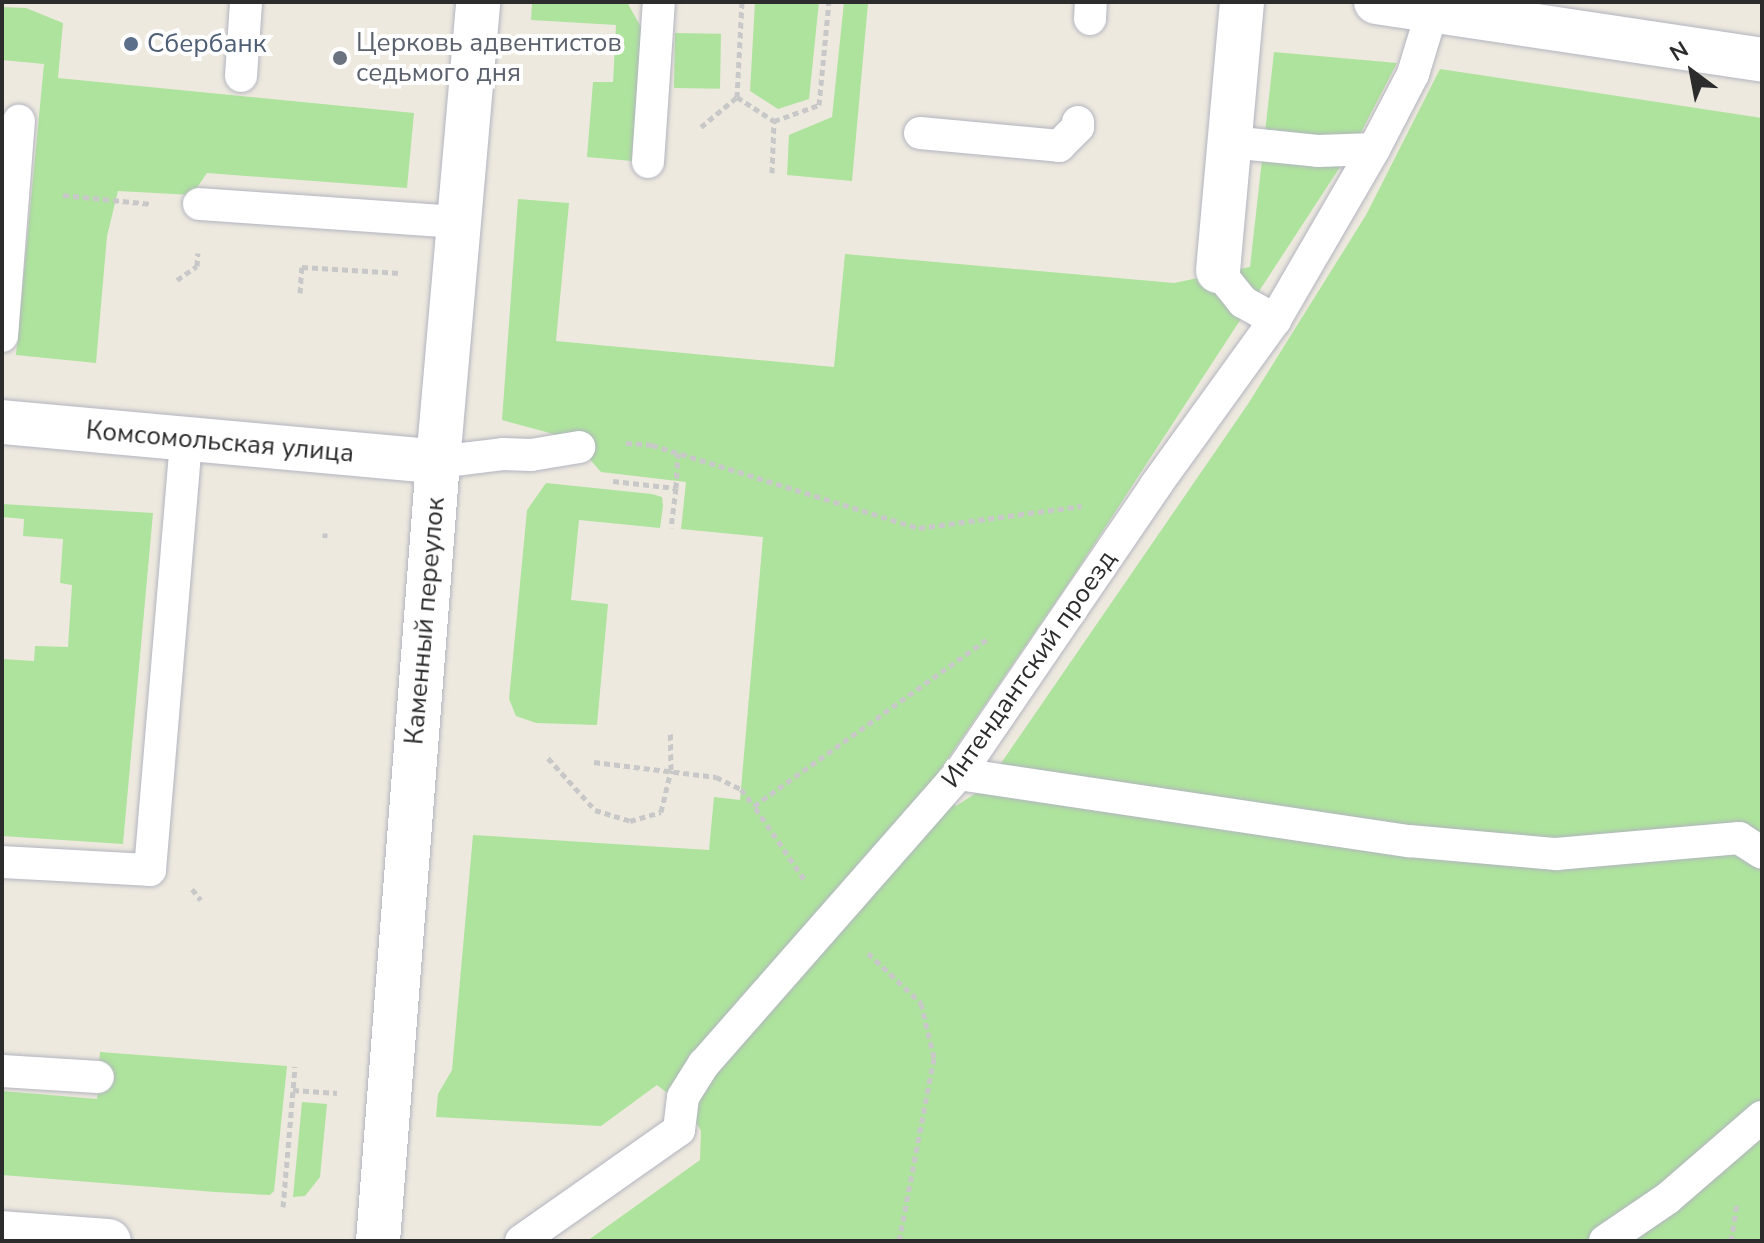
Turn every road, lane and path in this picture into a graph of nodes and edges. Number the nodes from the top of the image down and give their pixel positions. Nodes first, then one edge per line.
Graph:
1 (246, 2) edge
2 (478, 2) edge
3 (659, 2) edge
4 (742, 2) edge
5 (829, 2) edge
6 (1242, 2) edge
7 (1376, 2) edge
8 (1434, 5) edge
9 (1762, 60) edge
10 (241, 76) dead end
11 (737, 97) junction
12 (19, 121) dead end
13 (774, 121) junction
14 (1078, 122) dead end
15 (696, 131) dead end
16 (920, 133) dead end
17 (1230, 142) junction
18 (1374, 149) junction
19 (648, 162) dead end
20 (772, 173) dead end
21 (15, 184) junction
22 (199, 204) joint
23 (458, 222) junction
24 (197, 266) dead end
25 (302, 267) dead end
26 (1218, 271) joint
27 (408, 274) dead end
28 (177, 280) dead end
29 (1275, 320) junction
30 (2, 336) edge
31 (2, 422) edge
32 (186, 439) junction
33 (579, 447) joint
34 (678, 453) junction
35 (531, 455) junction
36 (438, 462) junction
37 (1156, 485) junction
38 (676, 488) junction
39 (671, 528) dead end
40 (1001, 629) dead end
41 (670, 731) dead end
42 (548, 758) dead end
43 (594, 762) dead end
44 (671, 770) junction
45 (959, 774) junction
46 (754, 806) junction
47 (1762, 853) edge
48 (2, 862) edge
49 (832, 918) junction
50 (295, 1067) dead end
51 (2, 1071) edge
52 (98, 1077) dead end
53 (293, 1090) junction
54 (338, 1093) dead end
55 (1762, 1117) edge
56 (283, 1207) dead end
57 (2, 1233) edge
58 (109, 1241) edge
59 (378, 1241) edge
60 (521, 1241) edge
61 (899, 1241) edge
62 (1605, 1241) edge

1 - 10 lane
2 - 23 street, Каменный переулок
3 - 19 lane
4 - 11 path
5 - 13 path
6 - 17 street
7 - 8 street
8 - 9 street
8 - 18 lane, Интендантский проезд
11 - 13 path
11 - 15 path
12 - 21 lane
13 - 20 path
14 - 16 lane
17 - 18 lane
17 - 26 street
18 - 29 lane, Интендантский проезд
21 - 22 path
21 - 30 lane
22 - 23 lane
23 - 36 street, Каменный переулок
24 - 28 path
25 - 27 path
26 - 29 lane
29 - 37 lane, Интендантский проезд
31 - 32 street, Комсомольская улица
32 - 36 street, Комсомольская улица
32 - 48 lane
33 - 34 path
33 - 35 lane
34 - 37 path
34 - 38 path
35 - 36 lane
35 - 38 path
36 - 59 street, Каменный переулок
37 - 45 lane, Интендантский проезд
38 - 39 path
40 - 46 path
41 - 44 path
42 - 44 path
43 - 44 path
44 - 46 path
45 - 47 lane
45 - 49 lane, Интендантский проезд
46 - 49 path
49 - 60 lane, Интендантский проезд
49 - 61 path
50 - 53 path
51 - 52 lane
53 - 54 path
53 - 56 path
55 - 62 lane
57 - 58 street

